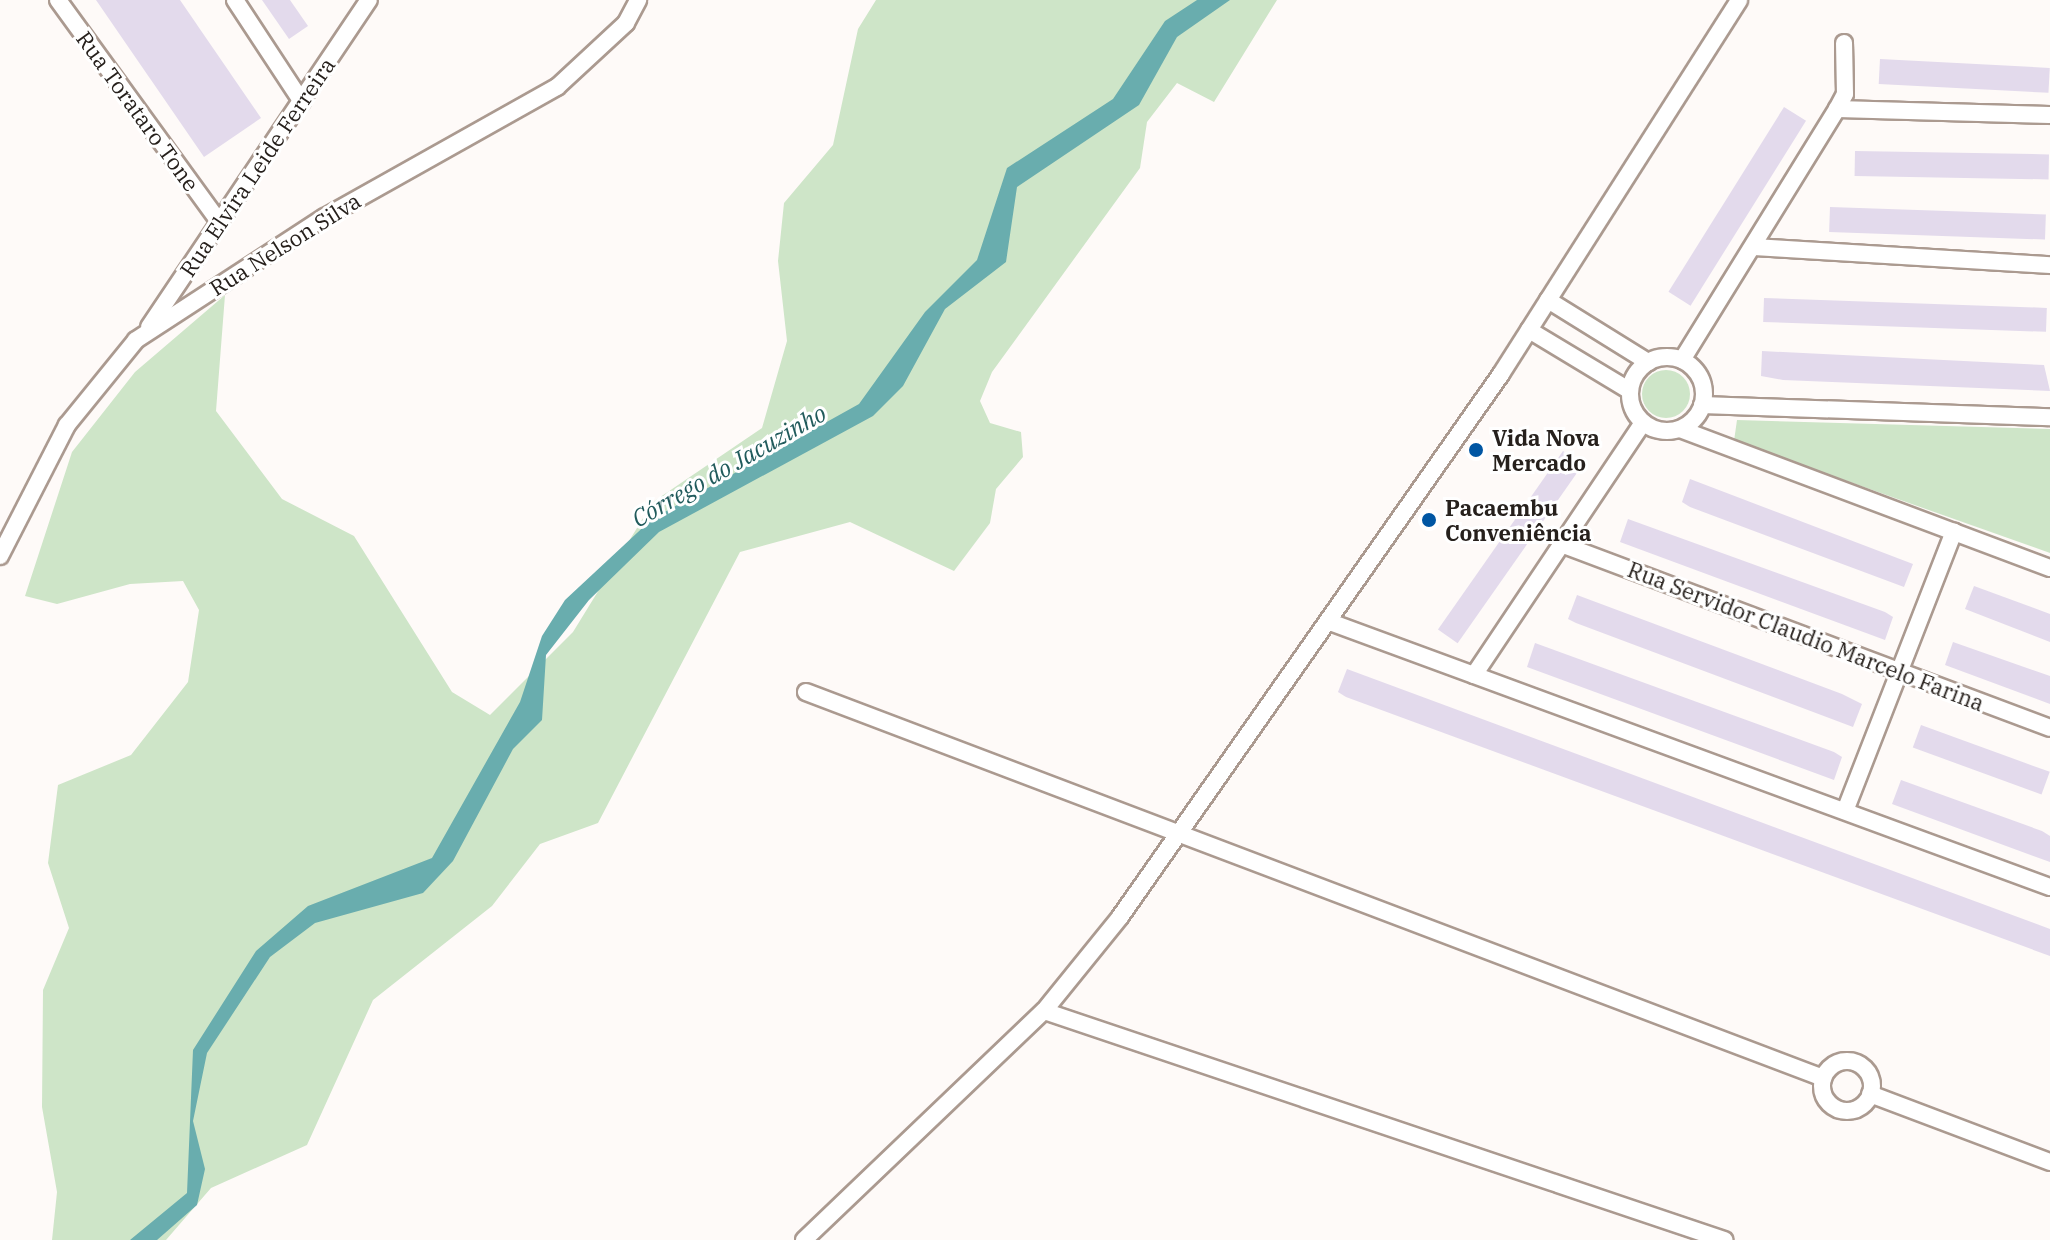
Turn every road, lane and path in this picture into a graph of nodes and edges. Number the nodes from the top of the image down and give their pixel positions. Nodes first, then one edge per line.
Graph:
1 (58, 0) edge
2 (235, 0) edge
3 (369, 0) edge
4 (638, 0) edge
5 (1739, 0) edge
6 (1844, 43) dead end
7 (302, 102) junction
8 (1837, 109) junction
9 (2050, 115) edge
10 (219, 222) junction
11 (1754, 247) junction
12 (2050, 265) edge
13 (1548, 300) junction
14 (1529, 330) junction
15 (145, 334) junction
16 (1682, 360) junction
17 (1648, 362) junction
18 (1630, 391) junction
19 (1702, 405) junction
20 (2050, 417) edge
21 (1643, 423) junction
22 (1680, 429) junction
23 (1954, 532) junction
24 (1561, 544) junction
25 (0, 556) edge
26 (2050, 568) edge
27 (1330, 622) junction
28 (1899, 671) junction
29 (1474, 675) junction
30 (806, 692) dead end
31 (2050, 728) edge
32 (1845, 811) junction
33 (1182, 834) junction
34 (2050, 887) edge
35 (1044, 1011) junction
36 (1823, 1078) junction
37 (1870, 1094) junction
38 (2050, 1162) edge
39 (804, 1240) edge
40 (1724, 1240) edge

1 - 10 street, Rua Torataro Tone
2 - 7 street
3 - 7 street, Rua Elvira Leide Ferreira
4 - 15 street, Rua Nelson Silva
5 - 13 street
6 - 8 street
7 - 10 street, Rua Elvira Leide Ferreira
8 - 9 street
8 - 11 street
10 - 15 street, Rua Elvira Leide Ferreira
11 - 12 street
11 - 16 street
13 - 14 street
13 - 17 street
14 - 18 street
14 - 27 street
15 - 25 street, Rua Nelson Silva
16 - 17 street
16 - 19 street
17 - 18 street
18 - 21 street
19 - 20 street
19 - 22 street
21 - 22 street
21 - 24 street
22 - 23 street
23 - 26 street
23 - 28 street
24 - 28 street, Rua Servidor Claudio Marcelo Farina
24 - 29 street
27 - 29 street
27 - 33 street
28 - 31 street, Rua Servidor Claudio Marcelo Farina
28 - 32 street
29 - 32 street
30 - 33 street
32 - 34 street
33 - 35 street
33 - 36 street
35 - 39 street
35 - 40 street
36 - 37 street
36 - 37 street
37 - 38 street

